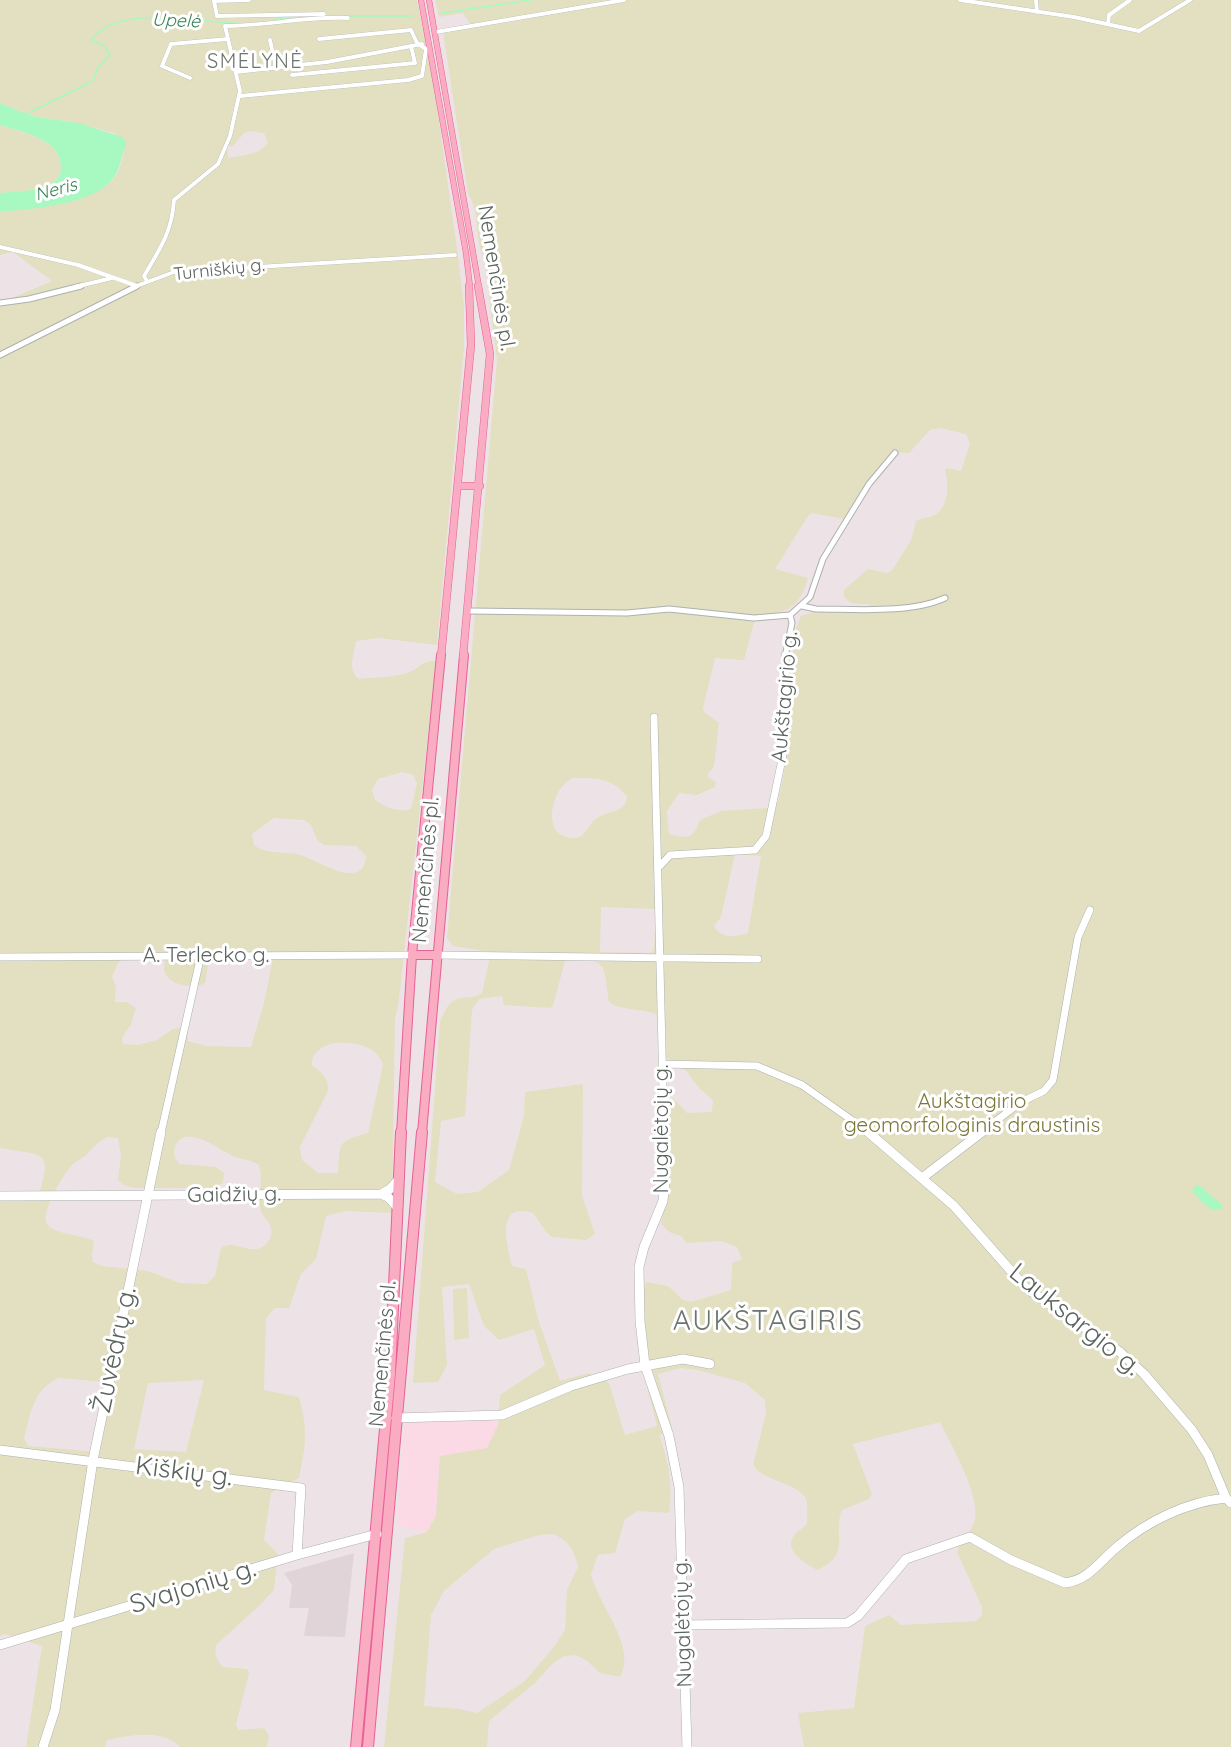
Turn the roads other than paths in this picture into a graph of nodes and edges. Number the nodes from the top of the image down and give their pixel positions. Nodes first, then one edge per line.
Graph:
1 (249, 0) edge
2 (421, 0) edge
3 (429, 0) edge
4 (624, 0) edge
5 (960, 0) edge
6 (998, 0) edge
7 (1036, 0) edge
8 (1130, 0) edge
9 (1190, 0) edge
10 (999, 6) junction
11 (1037, 12) junction
12 (342, 14) dead end
13 (348, 18) dead end
14 (1108, 24) junction
15 (436, 32) junction
16 (228, 39) junction
17 (319, 39) dead end
18 (270, 40) dead end
19 (430, 43) junction
20 (419, 44) junction
21 (411, 46) junction
22 (276, 68) junction
23 (236, 72) junction
24 (292, 75) dead end
25 (190, 78) dead end
26 (240, 96) junction
27 (458, 207) junction
28 (466, 207) junction
29 (0, 247) edge
30 (465, 248) junction
31 (455, 255) junction
32 (466, 259) junction
33 (112, 278) junction
34 (147, 281) junction
35 (469, 285) junction
36 (479, 285) junction
37 (136, 286) junction
38 (0, 303) edge
39 (0, 355) edge
40 (895, 453) dead end
41 (459, 486) junction
42 (480, 486) junction
43 (945, 598) dead end
44 (802, 606) junction
45 (469, 611) junction
46 (790, 615) junction
47 (654, 717) dead end
48 (659, 869) junction
49 (1090, 910) dead end
50 (412, 955) junction
51 (438, 955) junction
52 (201, 956) junction
53 (658, 956) junction
54 (0, 957) edge
55 (758, 959) dead end
56 (662, 1065) junction
57 (922, 1178) junction
58 (399, 1179) junction
59 (381, 1194) junction
60 (0, 1196) edge
61 (147, 1196) junction
62 (397, 1208) junction
63 (710, 1364) dead end
64 (645, 1365) junction
65 (396, 1418) junction
66 (0, 1450) edge
67 (93, 1460) junction
68 (1228, 1500) edge
69 (381, 1534) junction
70 (297, 1555) junction
71 (69, 1624) junction
72 (683, 1625) junction
73 (0, 1645) edge
74 (43, 1747) edge
75 (356, 1747) edge
76 (368, 1747) edge
77 (687, 1747) edge

1 - 12 street
2 - 19 main road, Nemenčinės pl.
3 - 15 main road, Nemenčinės pl.
4 - 15 street
5 - 10 street
6 - 10 street
7 - 11 street
8 - 14 street
9 - 14 street
10 - 11 street
11 - 14 street
13 - 16 street
15 - 28 main road, Nemenčinės pl.
16 - 23 street
16 - 25 street
17 - 20 street
18 - 22 street
19 - 20 street
19 - 27 main road, Nemenčinės pl.
20 - 21 street
20 - 26 street
21 - 22 street
21 - 24 street
22 - 23 street
23 - 26 street
26 - 34 street
27 - 28 main road
27 - 30 main road, Nemenčinės pl.
28 - 36 main road, Nemenčinės pl.
29 - 33 street
30 - 31 main road
30 - 32 main road, Nemenčinės pl.
31 - 32 main road
31 - 34 street, Turniškių g.
32 - 35 main road, Nemenčinės pl.
33 - 37 street
33 - 38 street
34 - 37 street, Turniškių g.
35 - 36 main road
35 - 41 main road, Nemenčinės pl.
36 - 42 main road, Nemenčinės pl.
37 - 39 street, Turniškių g.
40 - 44 street, Aukštagirio g.
41 - 42 main road
41 - 50 main road, Nemenčinės pl.
42 - 45 main road, Nemenčinės pl.
43 - 44 street, Aukštagirio g.
44 - 46 street, Aukštagirio g.
45 - 46 street, Aukštagirio g.
45 - 51 main road, Nemenčinės pl.
46 - 48 street, Aukštagirio g.
47 - 48 street, Nugalėtojų g.
48 - 53 street, Nugalėtojų g.
49 - 57 street
50 - 51 main road
50 - 52 street, A. Terlecko g.
50 - 58 main road, Nemenčinės pl.
51 - 53 street
51 - 65 main road, Nemenčinės pl.
52 - 54 street, A. Terlecko g.
52 - 61 street, Žuvėdrų g.
53 - 55 street
53 - 56 street, Nugalėtojų g.
56 - 57 street, Lauksargio g.
56 - 64 street, Nugalėtojų g.
57 - 68 street, Lauksargio g.
58 - 59 street
58 - 62 main road, Nemenčinės pl.
59 - 61 street, Gaidžių g.
59 - 62 street
60 - 61 street, Gaidžių g.
61 - 67 street, Žuvėdrų g.
62 - 69 main road, Nemenčinės pl.
63 - 64 street
64 - 65 street
64 - 72 street, Nugalėtojų g.
65 - 69 main road, Nemenčinės pl.
66 - 67 street, Kiškių g.
67 - 70 street, Kiškių g.
67 - 71 street, Žuvėdrų g.
68 - 72 street
69 - 70 street, Svajonių g.
69 - 75 main road, Nemenčinės pl.
69 - 76 main road, Nemenčinės pl.
70 - 71 street, Svajonių g.
71 - 73 street, Svajonių g.
71 - 74 street, Žuvėdrų g.
72 - 77 street, Nugalėtojų g.

